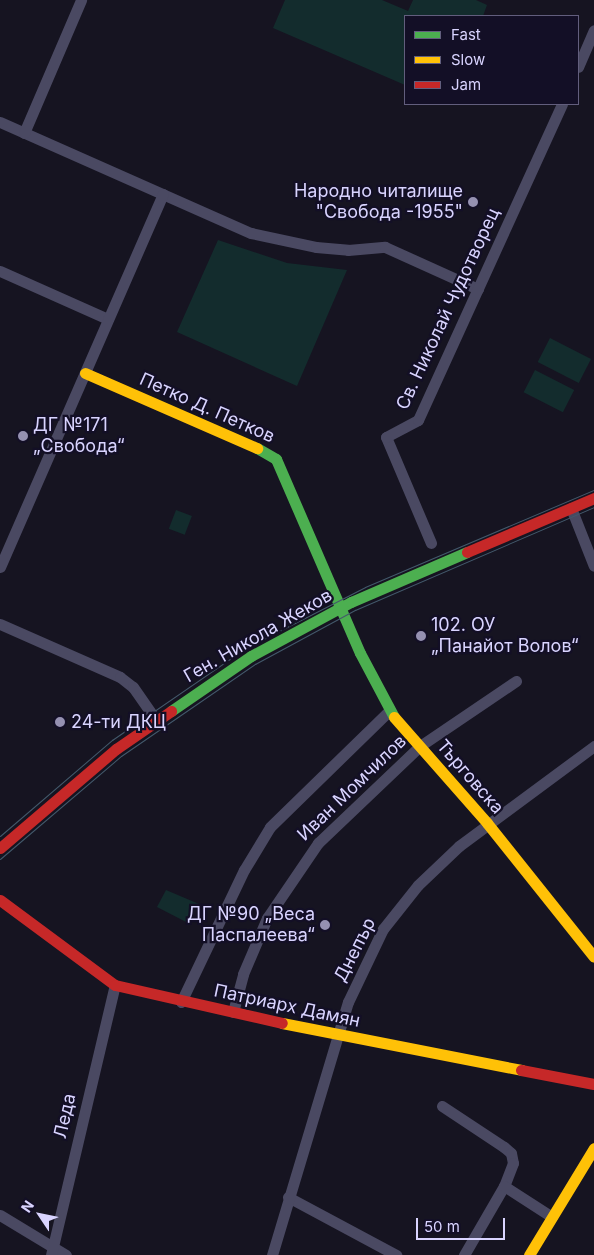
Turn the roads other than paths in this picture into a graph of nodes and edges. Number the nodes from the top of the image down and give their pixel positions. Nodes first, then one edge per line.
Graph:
1 (81, 0) edge
2 (594, 30) edge
3 (579, 65) edge
4 (562, 105) edge
5 (0, 122) edge
6 (24, 133) junction
7 (163, 194) junction
8 (0, 271) edge
9 (478, 289) junction
10 (108, 319) junction
11 (85, 373) junction
12 (594, 498) edge
13 (571, 508) junction
14 (431, 543) dead end
15 (594, 566) edge
16 (0, 568) edge
17 (341, 607) junction
18 (0, 624) edge
19 (516, 681) dead end
20 (390, 711) junction
21 (156, 720) junction
22 (420, 746) junction
23 (594, 746) edge
24 (487, 823) junction
25 (0, 848) edge
26 (0, 900) edge
27 (594, 957) edge
28 (115, 985) junction
29 (181, 1002) junction
30 (233, 1012) junction
31 (337, 1036) junction
32 (594, 1084) edge
33 (442, 1106) dead end
34 (594, 1148) edge
35 (504, 1186) junction
36 (288, 1197) junction
37 (0, 1215) edge
38 (552, 1217) junction
39 (52, 1251) edge
40 (66, 1255) edge
41 (272, 1255) edge
42 (396, 1255) edge
43 (464, 1255) edge
44 (529, 1255) edge

1 - 6 street
2 - 3 street
4 - 9 street, Св. Николай Чудотворец
5 - 6 street
6 - 7 street
7 - 9 street
7 - 10 street
8 - 10 street
9 - 14 street, Св. Николай Чудотворец
10 - 11 street
11 - 16 street
11 - 17 street, Петко Д. Петков
12 - 13 street, Ген. Никола Жеков
13 - 15 street
13 - 17 street, Ген. Никола Жеков
17 - 20 street, Търговска
17 - 21 street, Ген. Никола Жеков
18 - 21 street
19 - 22 street, Иван Момчилов
20 - 22 street, Търговска
20 - 29 street
21 - 25 street, Ген. Никола Жеков
22 - 24 street, Търговска
22 - 30 street, Иван Момчилов
23 - 24 street, Днепър
24 - 27 street, Търговска
24 - 31 street, Днепър
26 - 28 street, Патриарх Дамян
28 - 29 street, Патриарх Дамян
28 - 39 street, Леда
29 - 30 street, Патриарх Дамян
30 - 31 street, Патриарх Дамян
31 - 32 street, Патриарх Дамян
31 - 36 street, Днепър
33 - 35 street
34 - 38 street
35 - 38 street
35 - 43 street
36 - 41 street, Днепър
36 - 42 street
37 - 39 street
38 - 44 street
39 - 40 street

